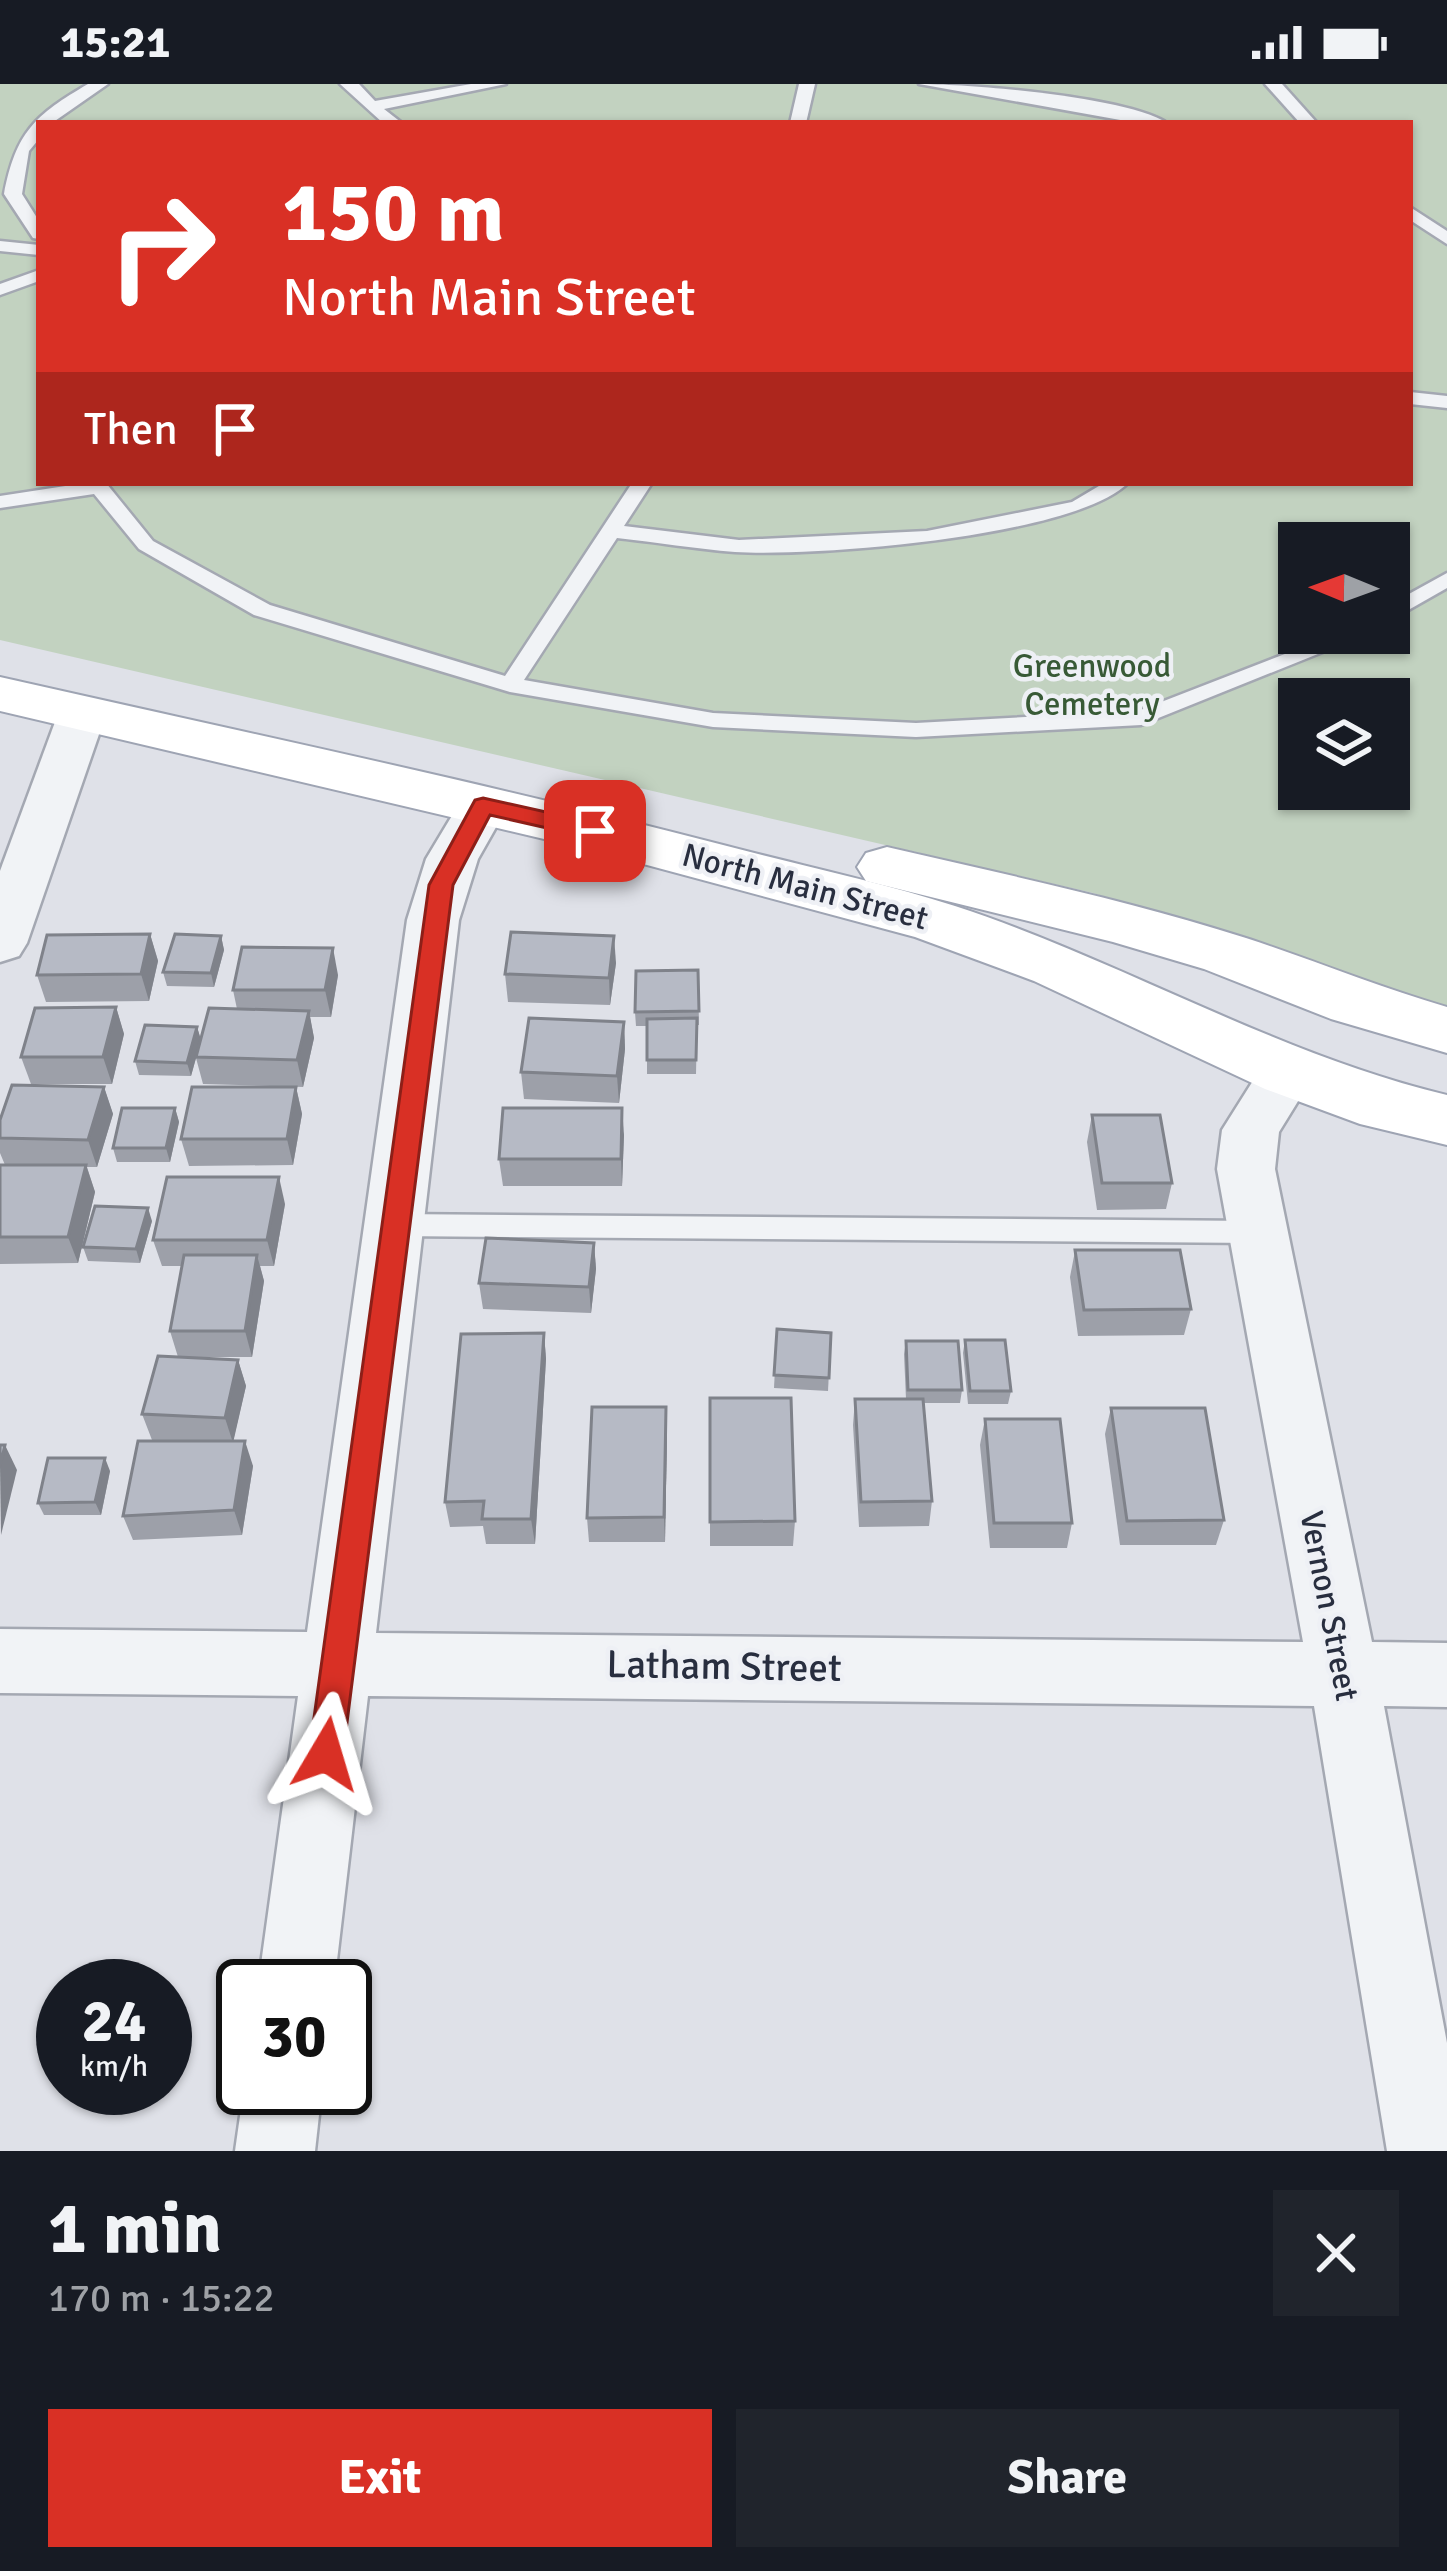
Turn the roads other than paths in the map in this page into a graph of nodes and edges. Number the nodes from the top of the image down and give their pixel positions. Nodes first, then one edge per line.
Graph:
1 (100, 84) edge
2 (348, 84) edge
3 (498, 84) edge
4 (807, 84) edge
5 (927, 84) edge
6 (1273, 84) edge
7 (370, 107) junction
8 (46, 120) edge
9 (390, 120) edge
10 (799, 120) edge
11 (1122, 120) edge
12 (1306, 120) edge
13 (36, 132) edge
14 (1413, 214) edge
15 (36, 229) edge
16 (1447, 239) edge
17 (0, 246) edge
18 (36, 250) edge
19 (36, 276) edge
20 (0, 290) edge
21 (1413, 398) edge
22 (1447, 402) edge
23 (93, 486) edge
24 (106, 486) edge
25 (640, 486) edge
26 (1113, 486) edge
27 (0, 502) edge
28 (612, 531) junction
29 (1447, 579) edge
30 (1410, 601) edge
31 (0, 654) edge
32 (1305, 654) edge
33 (510, 685) junction
34 (0, 694) edge
35 (82, 714) junction
36 (483, 806) junction
37 (0, 943) edge
38 (1447, 1030) edge
39 (1288, 1072) junction
40 (1447, 1120) edge
41 (395, 1225) junction
42 (1256, 1232) junction
43 (0, 1661) edge
44 (338, 1661) junction
45 (1342, 1673) junction
46 (1447, 1675) edge
47 (299, 1959) edge
48 (280, 2115) edge
49 (275, 2151) edge
50 (1427, 2151) edge

1 - 8 lane
2 - 7 lane
3 - 7 lane
4 - 10 lane
5 - 11 lane
6 - 12 lane
7 - 9 lane
13 - 15 lane
14 - 16 lane
17 - 18 lane
19 - 20 lane
21 - 22 lane
23 - 27 lane
24 - 33 lane
25 - 28 lane
26 - 28 lane
28 - 33 lane
29 - 30 lane
31 - 38 main road, North Main Street
32 - 33 lane
34 - 35 main road, North Main Street
35 - 36 main road, North Main Street
35 - 37 street
36 - 39 main road, North Main Street
36 - 41 street
39 - 40 main road, North Main Street
39 - 42 street, Vernon Street
41 - 42 lane
41 - 44 street
42 - 45 street, Vernon Street
43 - 44 street, Latham Street
44 - 45 street, Latham Street
44 - 47 street
45 - 46 street, Latham Street
45 - 50 street, Vernon Street
48 - 49 street

